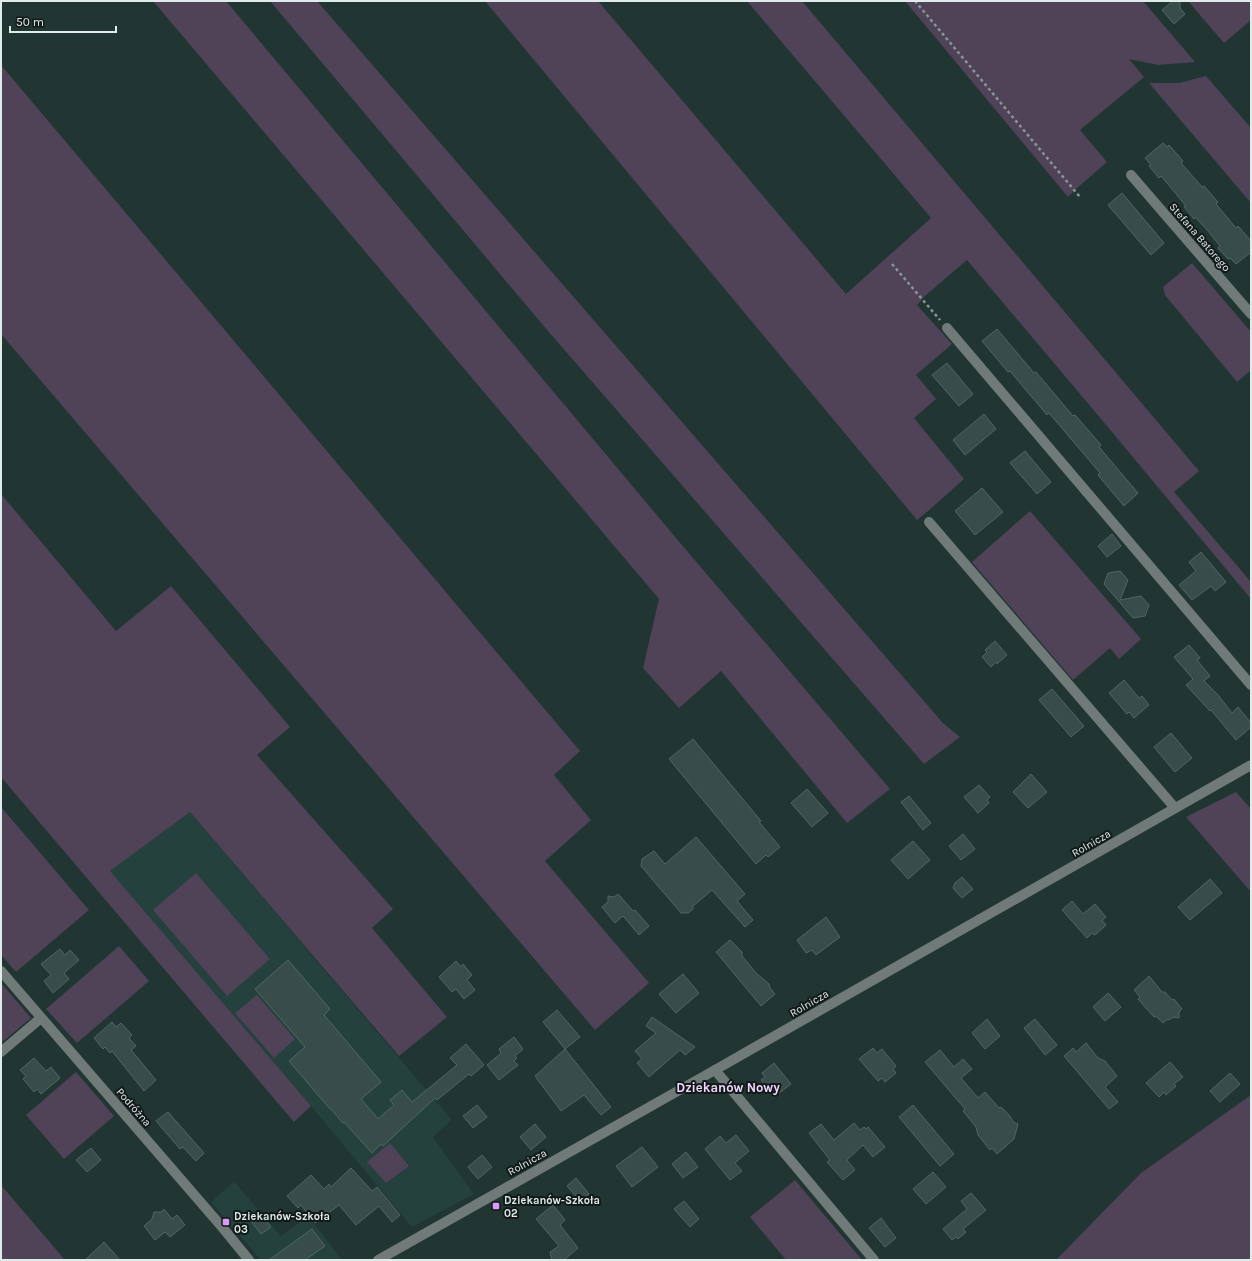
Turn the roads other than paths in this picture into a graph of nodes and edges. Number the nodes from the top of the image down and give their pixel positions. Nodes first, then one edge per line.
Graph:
1 (1131, 175) dead end
2 (1251, 314) edge
3 (947, 328) road end
4 (929, 522) dead end
5 (1251, 685) edge
6 (1251, 765) edge
7 (1175, 808) junction
8 (1, 971) edge
9 (41, 1018) junction
10 (1, 1052) edge
11 (715, 1070) junction
12 (249, 1260) edge
13 (378, 1260) edge
14 (874, 1260) edge

1 - 2 street, Stefana Batorego
3 - 5 street
4 - 7 street
6 - 7 street, Rolnicza
7 - 11 street, Rolnicza
8 - 9 street, Podróżna
9 - 10 street
9 - 12 street, Podróżna
11 - 13 street, Rolnicza
11 - 14 street

